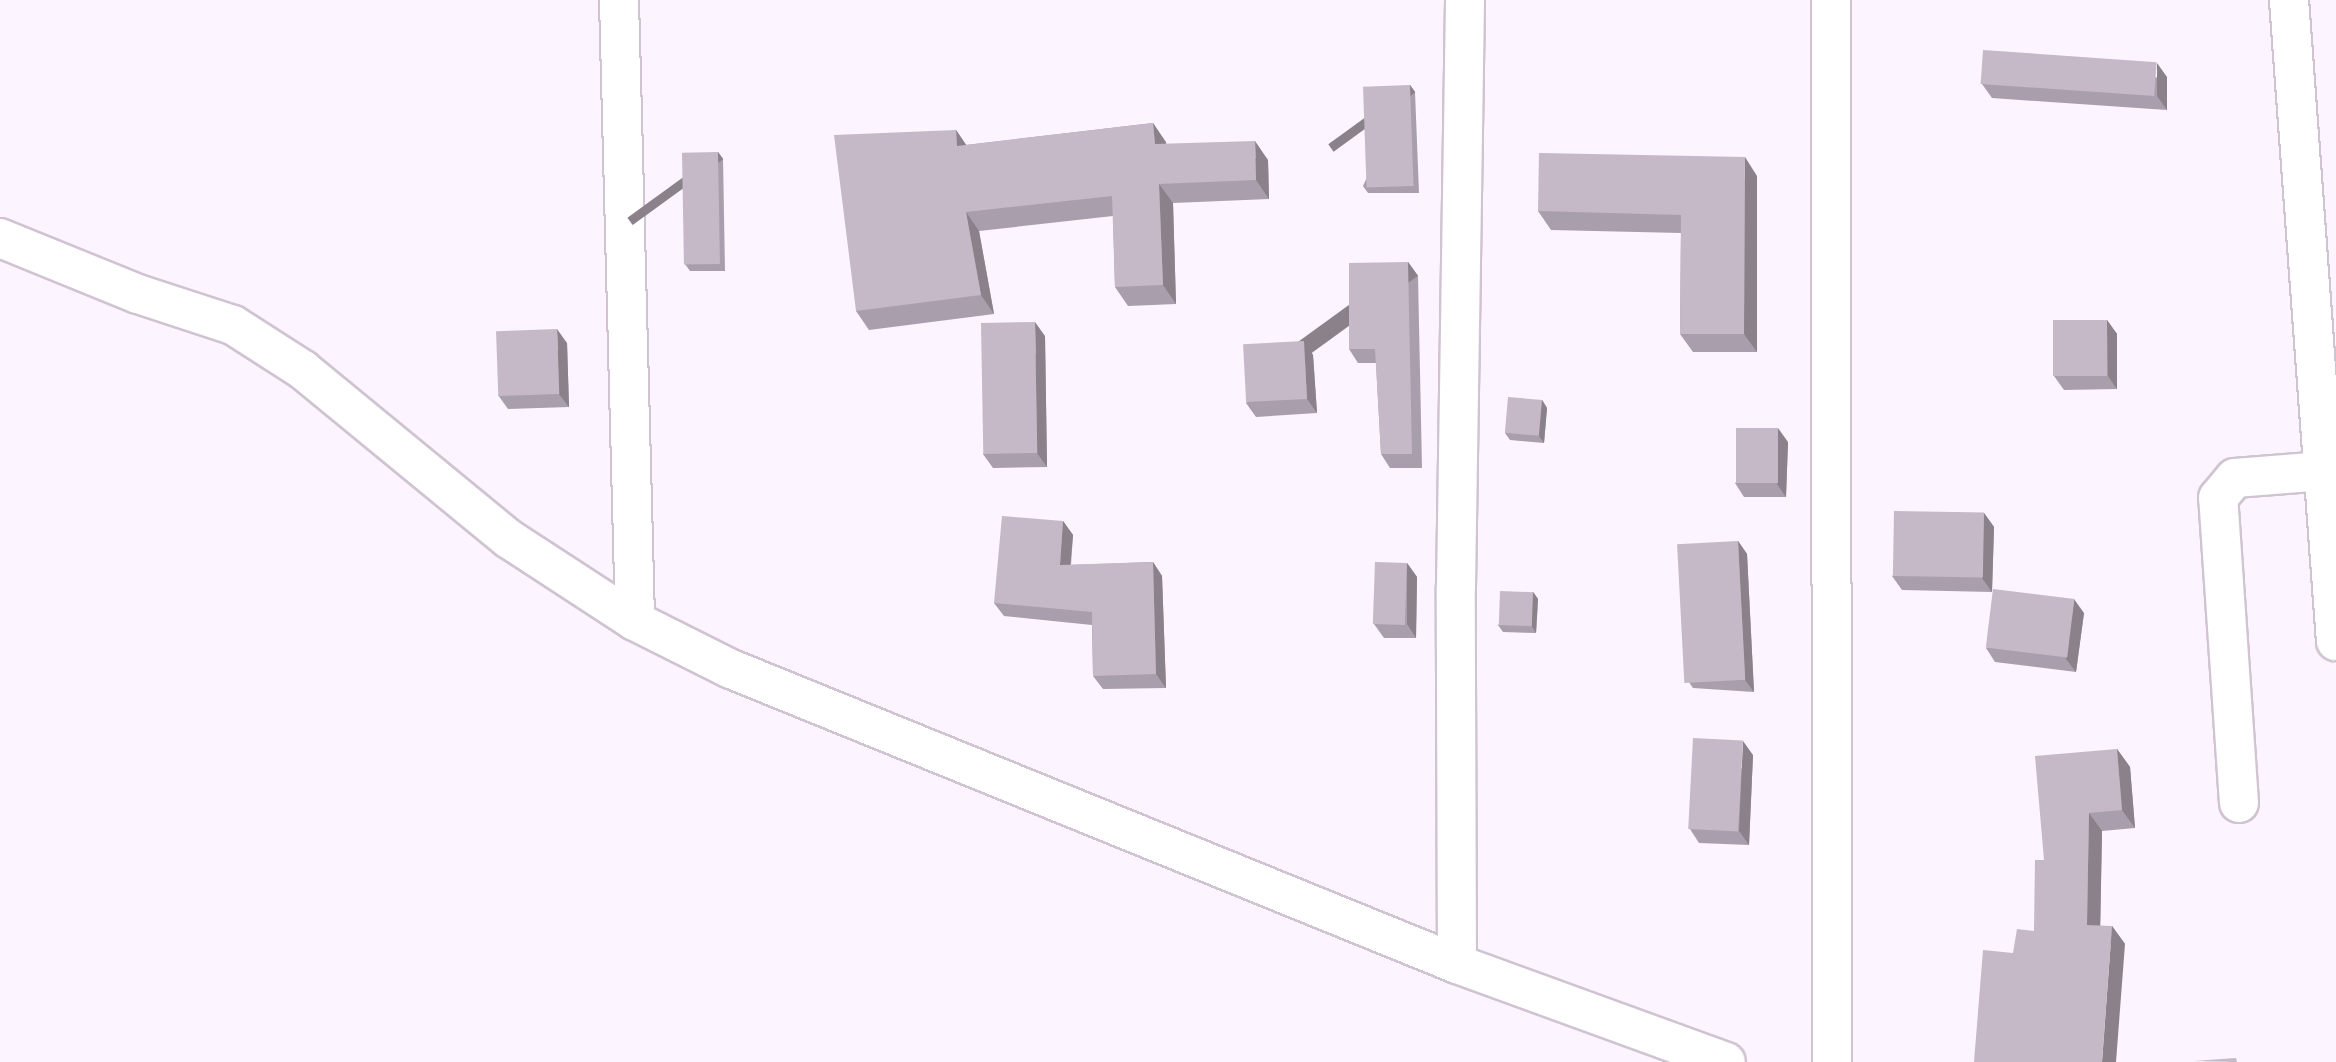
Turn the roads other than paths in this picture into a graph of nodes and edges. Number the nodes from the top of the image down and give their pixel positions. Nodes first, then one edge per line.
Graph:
1 (619, 0) edge
2 (1465, 0) edge
3 (1832, 0) edge
4 (2289, 0) edge
5 (0, 238) edge
6 (2324, 472) junction
7 (635, 621) junction
8 (2336, 642) edge
9 (2239, 803) dead end
10 (1458, 964) junction
11 (1726, 1062) edge
12 (1832, 1062) edge

1 - 7 street
2 - 10 street
3 - 12 street
4 - 6 street
5 - 7 street
6 - 8 street
6 - 9 street
7 - 10 street
10 - 11 street

